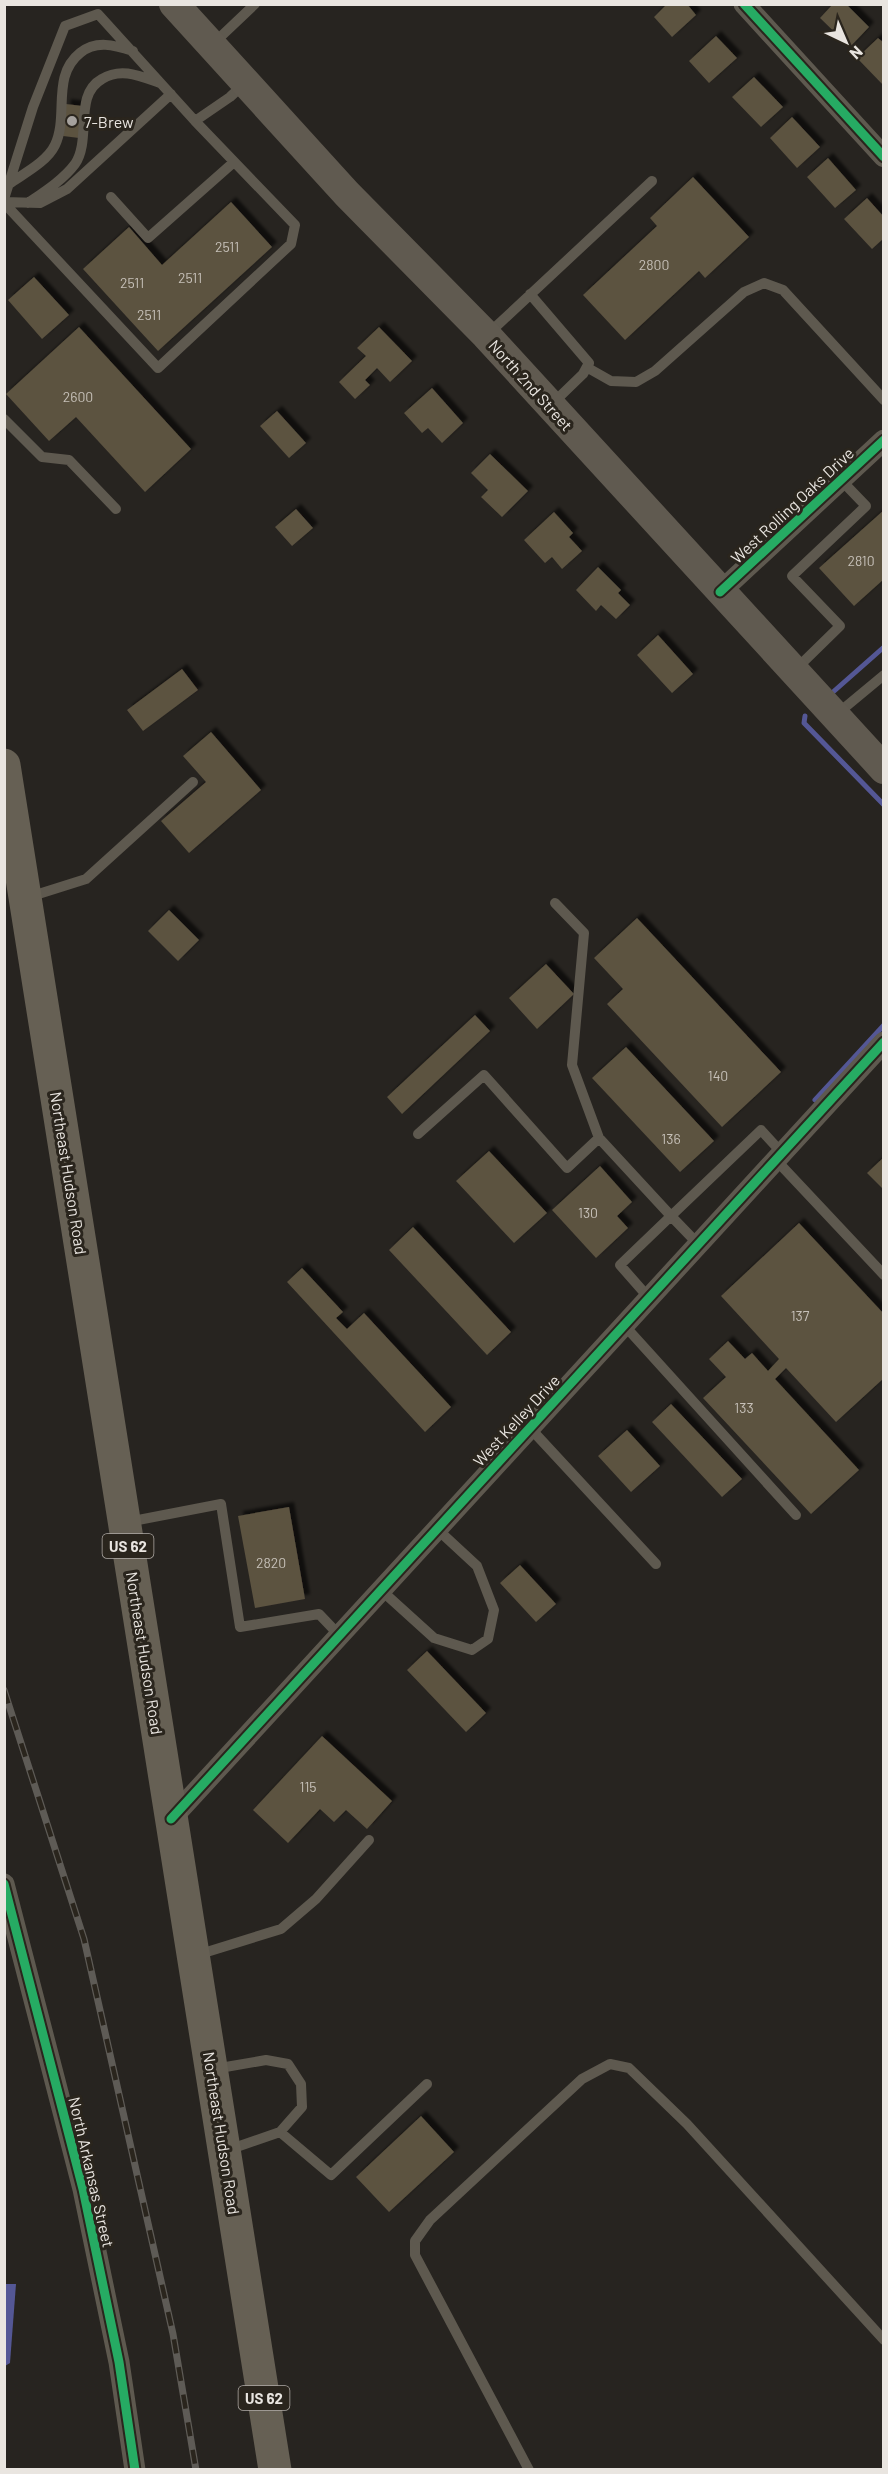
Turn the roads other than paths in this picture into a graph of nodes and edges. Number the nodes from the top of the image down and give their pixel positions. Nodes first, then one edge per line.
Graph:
1 (174, 4) edge
2 (255, 4) edge
3 (744, 4) edge
4 (211, 46) junction
5 (133, 51) junction
6 (245, 83) junction
7 (162, 84) junction
8 (171, 94) junction
9 (195, 121) junction
10 (884, 157) edge
11 (234, 162) junction
12 (652, 181) dead end
13 (9, 184) junction
14 (111, 197) dead end
15 (4, 202) edge
16 (28, 203) junction
17 (530, 294) junction
18 (486, 335) junction
19 (588, 368) junction
20 (884, 400) edge
21 (550, 406) junction
22 (4, 418) edge
23 (884, 440) edge
24 (841, 480) junction
25 (116, 508) dead end
26 (720, 592) junction
27 (793, 671) junction
28 (884, 675) edge
29 (835, 717) junction
30 (4, 765) edge
31 (884, 769) edge
32 (193, 782) dead end
33 (26, 898) junction
34 (555, 903) dead end
35 (884, 1042) edge
36 (418, 1134) dead end
37 (599, 1138) junction
38 (779, 1156) junction
39 (671, 1216) junction
40 (698, 1244) junction
41 (884, 1275) edge
42 (649, 1298) junction
43 (624, 1325) junction
44 (530, 1428) junction
45 (796, 1515) dead end
46 (124, 1523) junction
47 (437, 1528) junction
48 (656, 1564) dead end
49 (381, 1590) junction
50 (339, 1635) junction
51 (171, 1819) junction
52 (369, 1840) dead end
53 (4, 1884) edge
54 (194, 1956) junction
55 (212, 2069) junction
56 (427, 2084) dead end
57 (280, 2132) junction
58 (225, 2151) junction
59 (884, 2340) edge
60 (135, 2469) edge
61 (276, 2469) edge
62 (529, 2469) edge

1 - 4 main road, North 2nd Street
2 - 4 lane
3 - 10 street
4 - 6 main road, North 2nd Street
5 - 7 lane
5 - 13 lane
5 - 13 lane
6 - 9 lane
6 - 18 main road, North 2nd Street
7 - 8 lane
7 - 16 lane
8 - 9 lane
8 - 16 lane
9 - 11 lane
11 - 14 lane
11 - 15 lane
12 - 17 lane
13 - 15 lane
15 - 16 lane
17 - 18 lane
17 - 19 lane
18 - 21 main road, North 2nd Street
19 - 20 lane
19 - 21 lane
21 - 26 main road, North 2nd Street
22 - 25 lane
23 - 24 street, West Rolling Oaks Drive
24 - 26 street, West Rolling Oaks Drive
24 - 27 lane
26 - 27 main road, North 2nd Street
27 - 29 main road, North 2nd Street
28 - 29 lane
29 - 31 main road, North 2nd Street
30 - 33 highway, Northeast Hudson Road / US 62
32 - 33 lane
33 - 46 highway, Northeast Hudson Road / US 62
34 - 37 lane
35 - 38 street, West Kelley Drive
36 - 37 lane
37 - 39 lane
38 - 39 lane
38 - 40 street, West Kelley Drive
38 - 41 lane
39 - 40 lane
39 - 42 lane
40 - 42 street, West Kelley Drive
42 - 43 street, West Kelley Drive
43 - 44 street, West Kelley Drive
43 - 45 lane
44 - 47 street, West Kelley Drive
44 - 48 lane
46 - 50 lane
46 - 51 highway, Northeast Hudson Road / US 62
47 - 49 street, West Kelley Drive
47 - 49 lane
49 - 50 street, West Kelley Drive
50 - 51 street, West Kelley Drive
51 - 54 highway, Northeast Hudson Road / US 62
52 - 54 lane
53 - 60 street, North Arkansas Street
54 - 55 highway, Northeast Hudson Road / US 62
55 - 57 lane
55 - 58 highway, Northeast Hudson Road / US 62
56 - 57 lane
57 - 58 lane
58 - 61 highway, Northeast Hudson Road / US 62
59 - 62 lane

